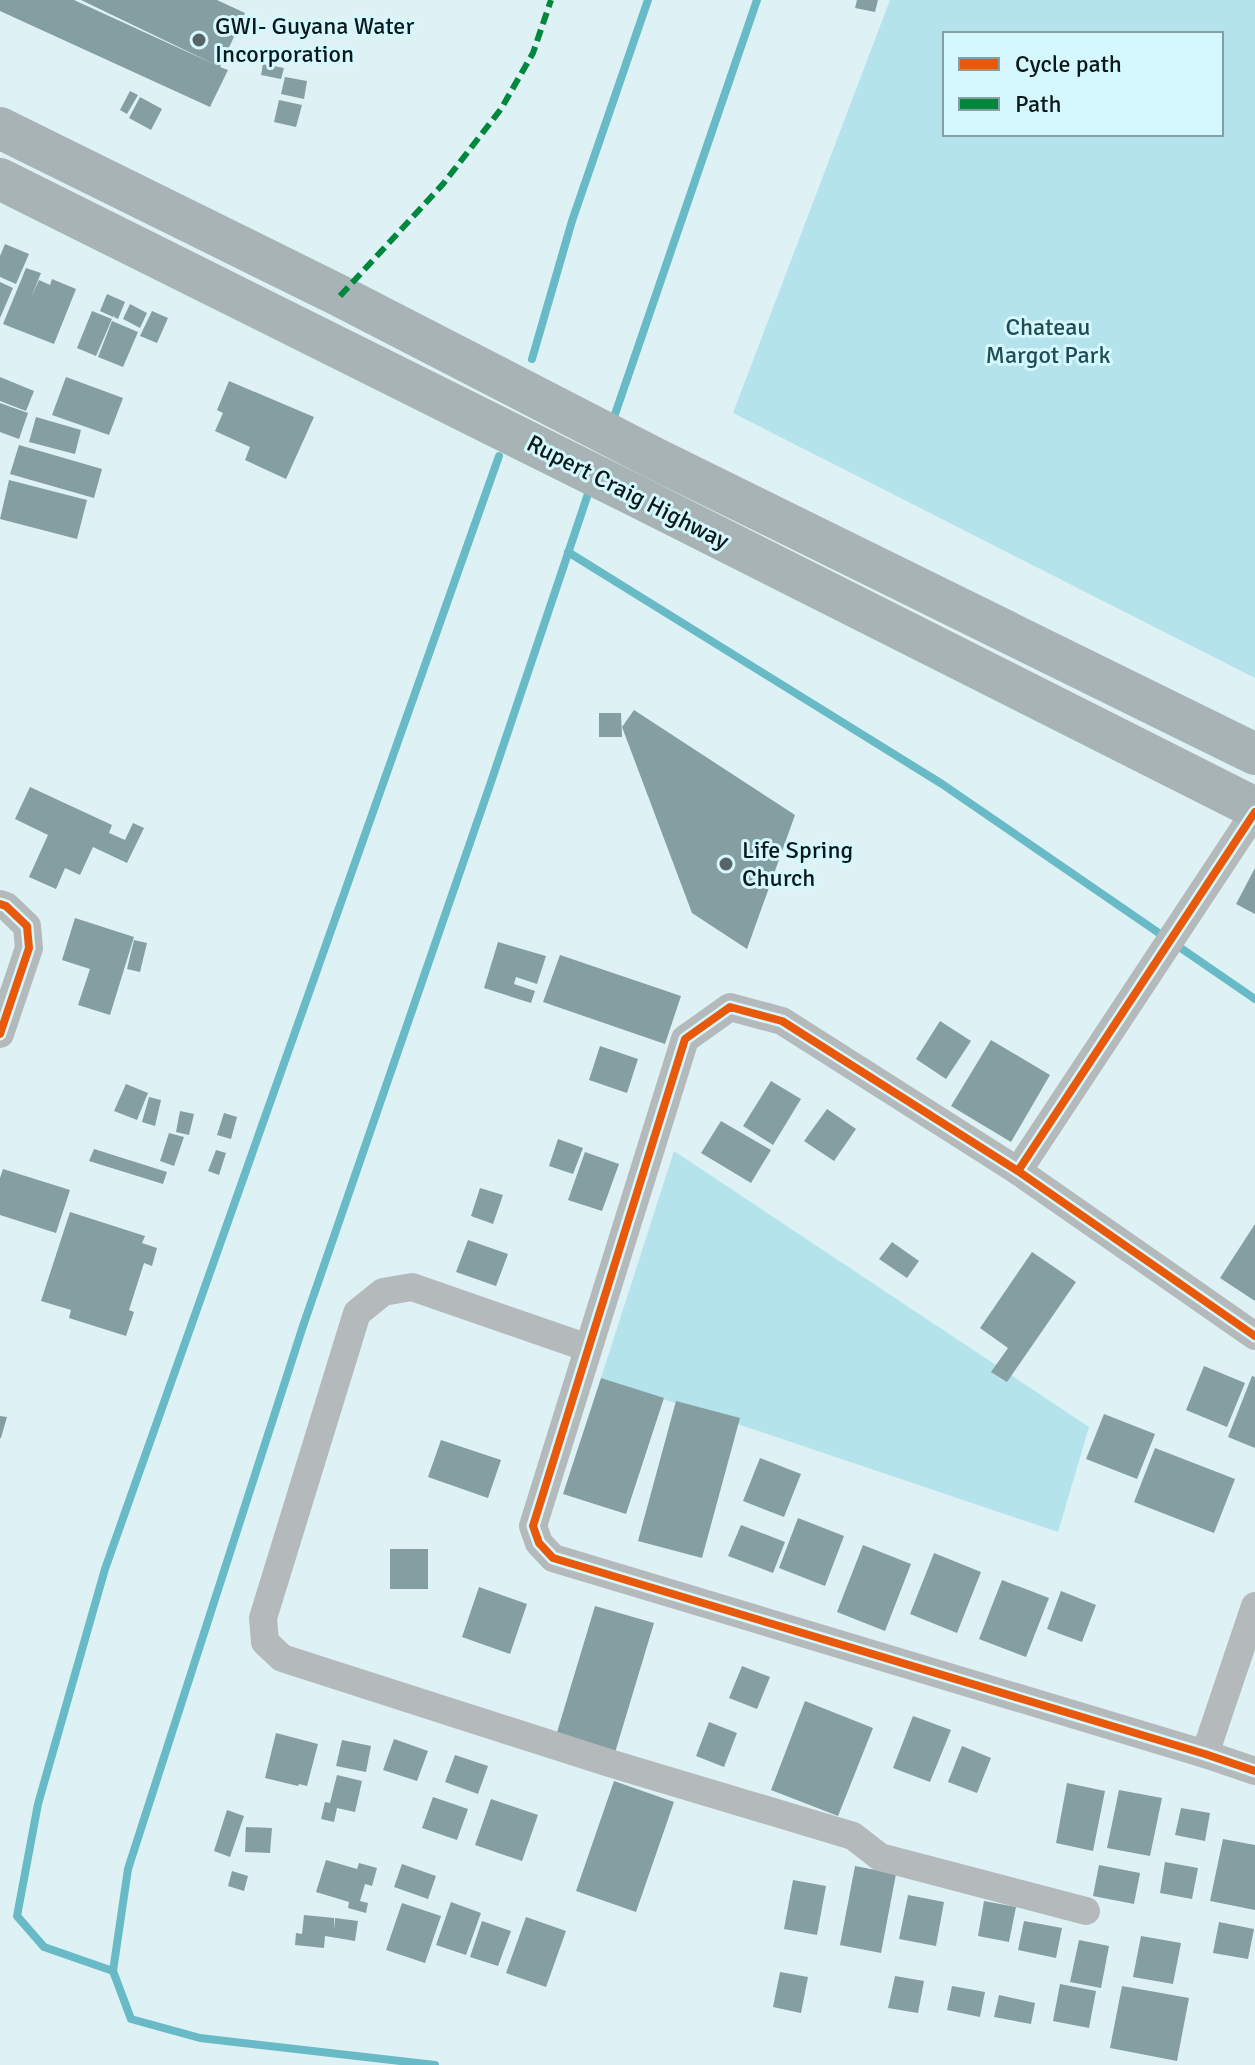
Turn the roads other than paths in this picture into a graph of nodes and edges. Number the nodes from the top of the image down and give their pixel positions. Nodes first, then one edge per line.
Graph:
1 (0, 128) edge
2 (0, 179) edge
3 (1255, 754) edge
4 (1255, 810) edge
5 (0, 904) edge
6 (0, 1034) edge
7 (1018, 1171) junction
8 (1255, 1336) edge
9 (588, 1348) junction
10 (1255, 1606) edge
11 (1205, 1754) junction
12 (1255, 1771) edge
13 (1086, 1911) dead end

1 - 3 main road, Rupert Craig Highway
2 - 4 main road, Rupert Craig Highway
4 - 7 street
5 - 6 street
7 - 8 street
7 - 9 street
9 - 11 street
9 - 13 street
10 - 11 street
11 - 12 street

